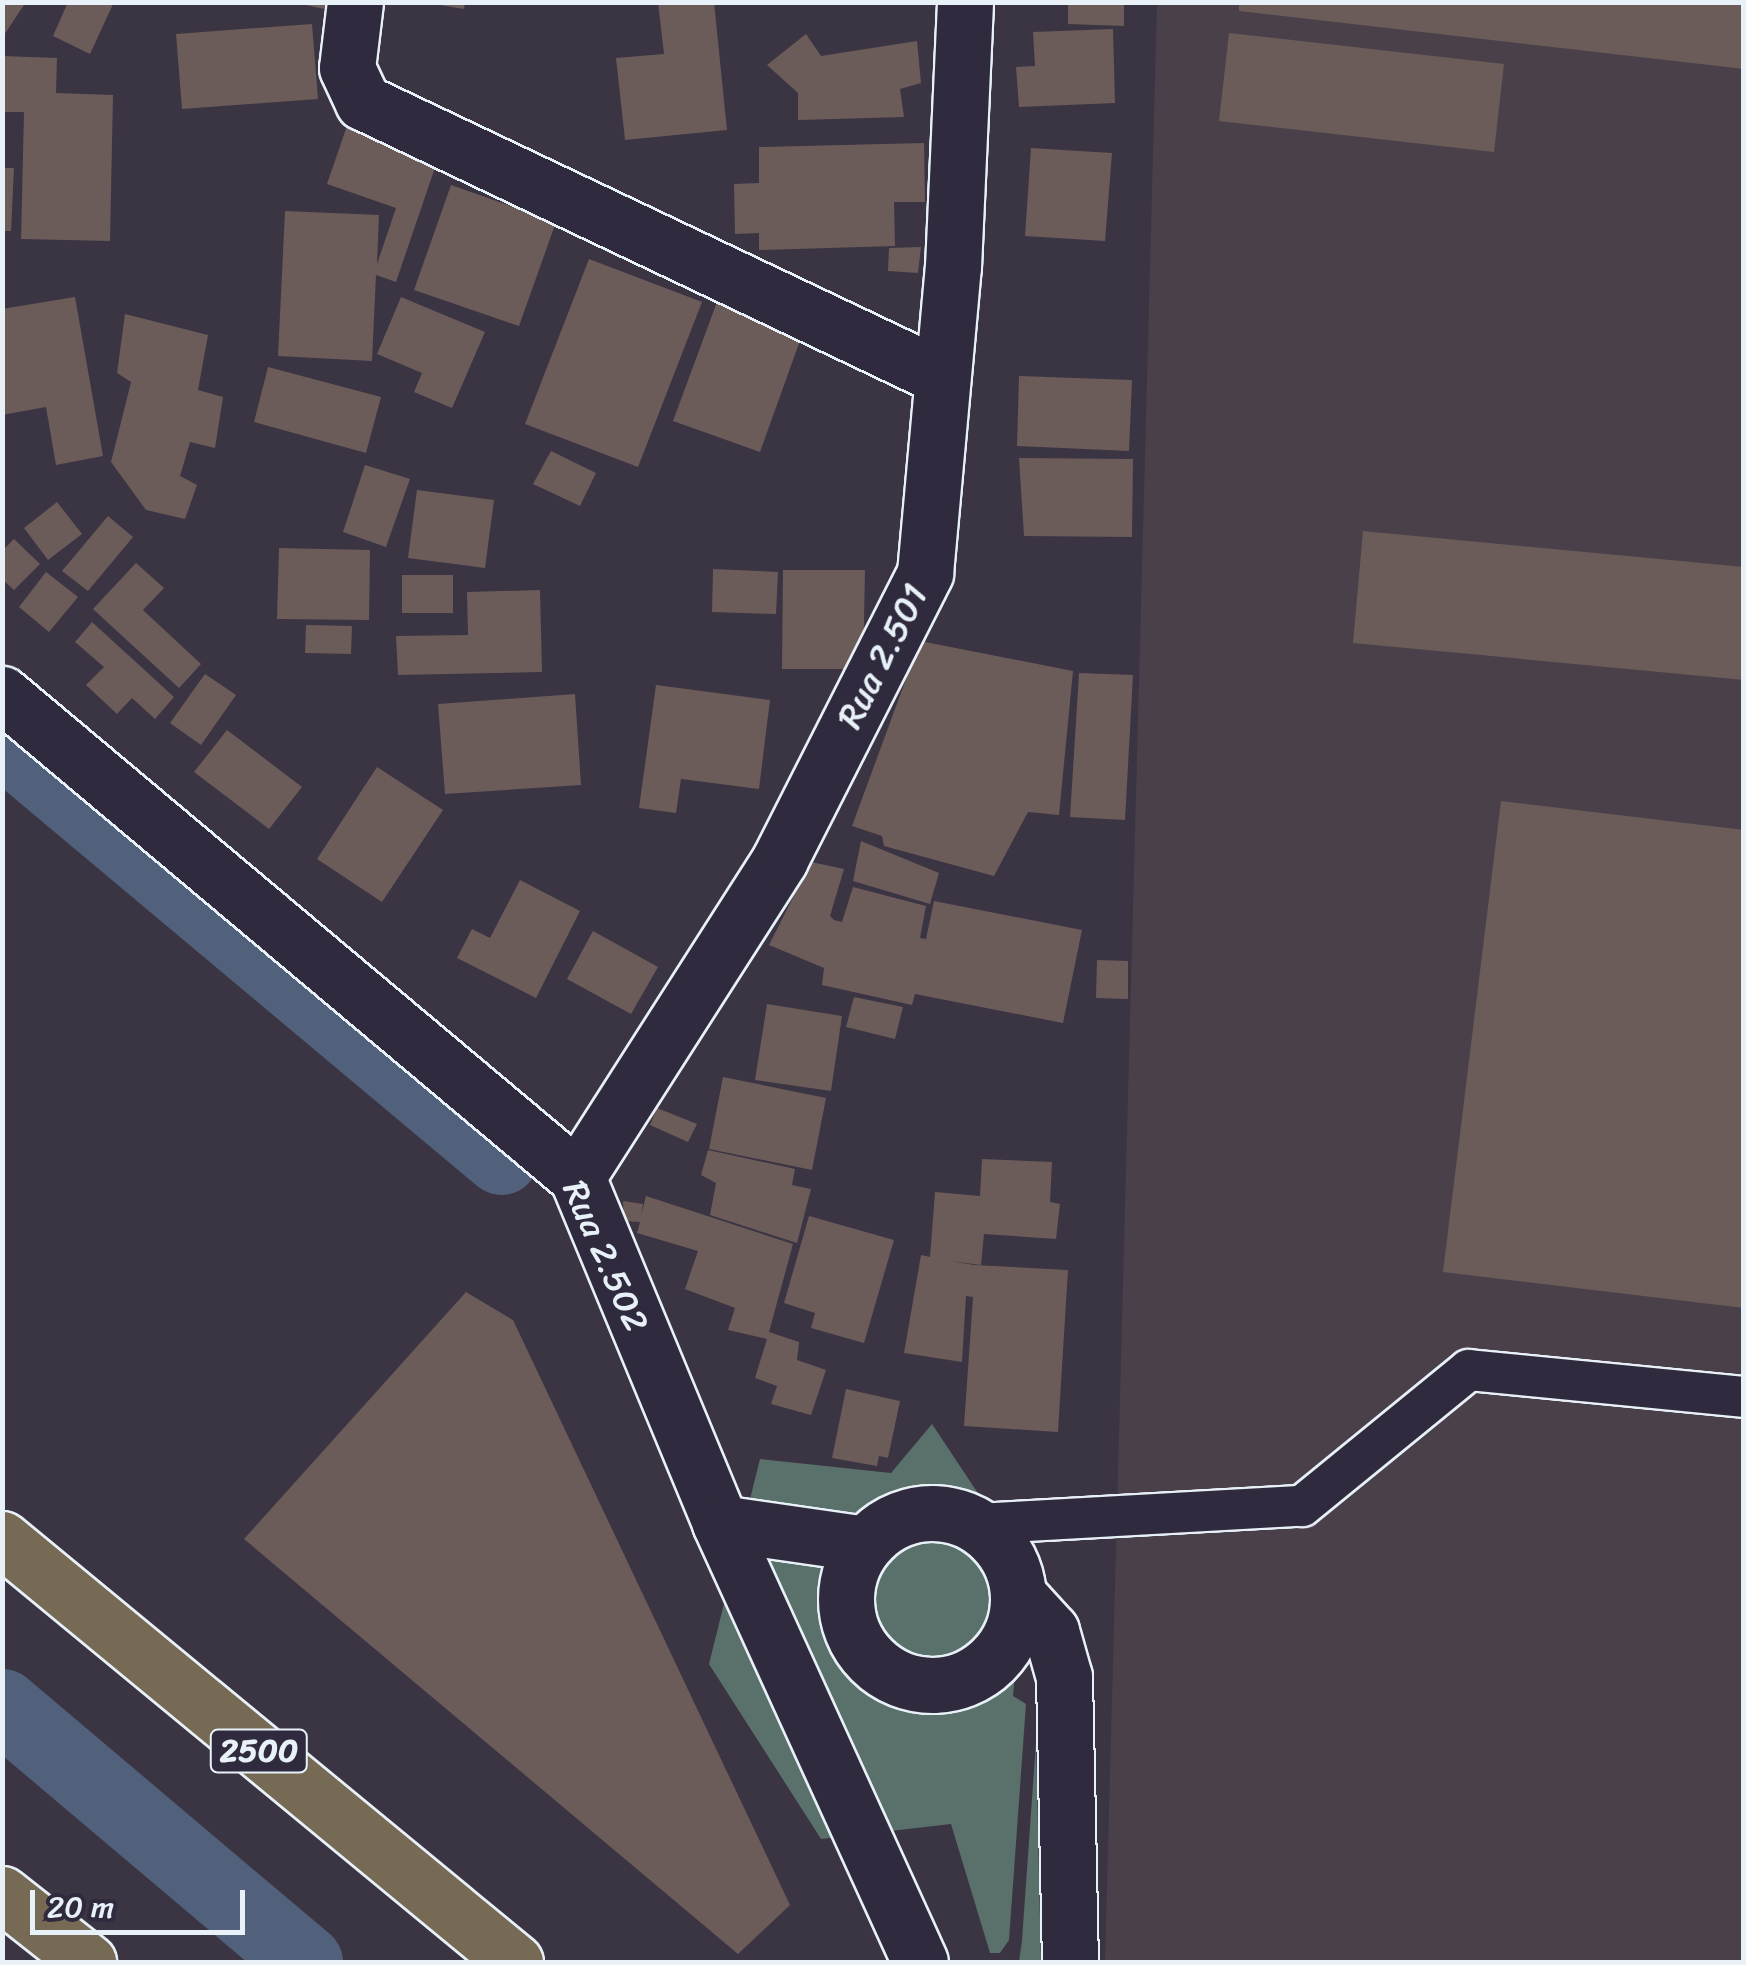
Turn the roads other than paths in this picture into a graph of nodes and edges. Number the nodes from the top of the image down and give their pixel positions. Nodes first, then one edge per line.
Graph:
1 (355, 2) edge
2 (965, 2) edge
3 (942, 377) junction
4 (2, 694) edge
5 (578, 1177) junction
6 (1744, 1397) edge
7 (720, 1523) junction
8 (975, 1524) junction
9 (2, 1539) edge
10 (865, 1544) junction
11 (1020, 1597) junction
12 (851, 1630) junction
13 (807, 1716) junction
14 (2, 1894) edge
15 (88, 1962) edge
16 (515, 1962) edge
17 (920, 1962) edge
18 (1070, 1962) edge

1 - 3 street
2 - 3 street, Rua 2.501
3 - 5 street, Rua 2.501
4 - 5 street, Rua 2.502
5 - 7 street, Rua 2.502
6 - 8 lane
7 - 10 street
7 - 13 street, Rua 2.502
8 - 10 street
8 - 11 street
9 - 16 main road, 2500
10 - 12 street
11 - 12 street
11 - 18 street
12 - 13 street
13 - 17 street, Rua 2.502
14 - 15 main road

